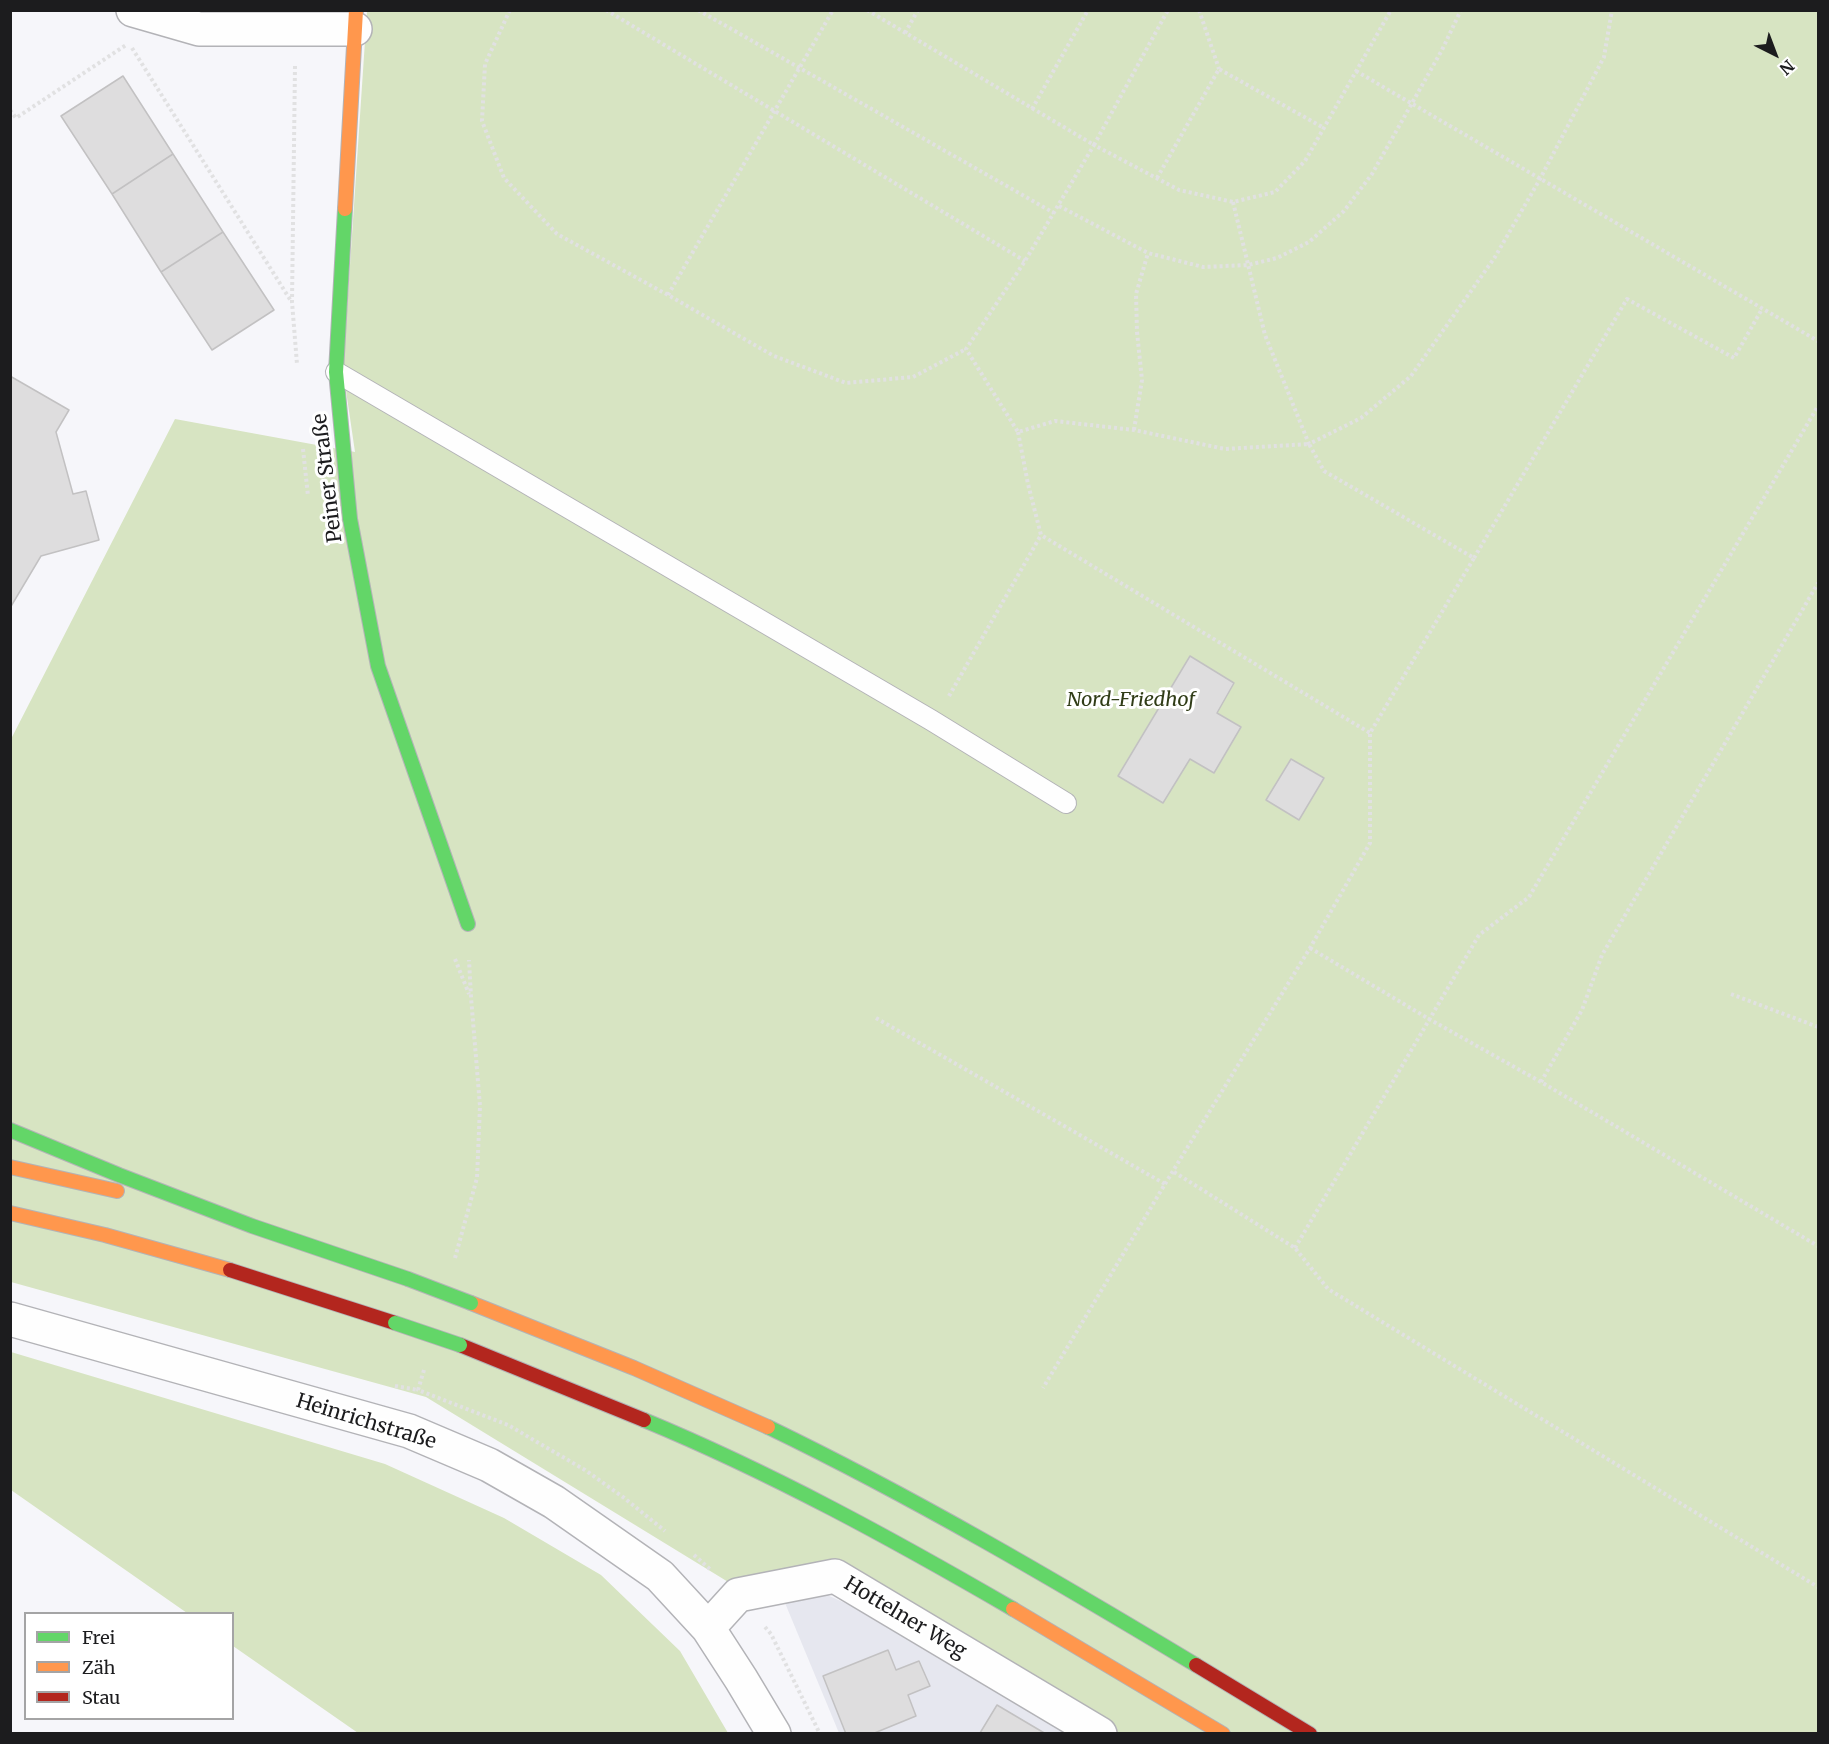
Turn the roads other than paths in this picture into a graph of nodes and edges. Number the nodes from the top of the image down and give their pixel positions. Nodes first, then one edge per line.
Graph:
1 (133, 10) edge
2 (355, 20) edge
3 (336, 372) junction
4 (1066, 803) dead end
5 (468, 924) dead end
6 (10, 1130) edge
7 (10, 1167) edge
8 (10, 1213) edge
9 (252, 1226) junction
10 (10, 1319) edge
11 (708, 1628) junction
12 (774, 1734) edge
13 (1100, 1734) edge
14 (1222, 1734) edge
15 (1310, 1734) edge

1 - 2 street
2 - 3 main road, Peiner Straße
3 - 4 lane
3 - 5 main road, Peiner Straße
6 - 9 main road
7 - 9 main road
8 - 14 main road, bridge
9 - 15 main road, bridge
10 - 11 street, Heinrichstraße
11 - 12 street, Heinrichstraße
11 - 13 street, Hottelner Weg

